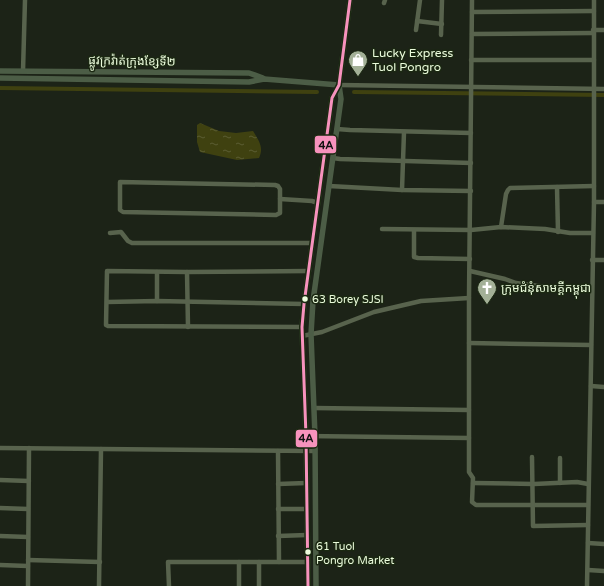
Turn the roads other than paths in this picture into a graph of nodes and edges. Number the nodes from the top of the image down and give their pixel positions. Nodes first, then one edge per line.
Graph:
1 (25, 0) edge
2 (350, 0) edge
3 (420, 0) edge
4 (442, 0) edge
5 (472, 0) edge
6 (594, 0) edge
7 (594, 11) junction
8 (472, 12) junction
9 (417, 21) junction
10 (442, 24) junction
11 (416, 30) dead end
12 (604, 30) edge
13 (593, 32) junction
14 (472, 34) junction
15 (441, 35) dead end
16 (471, 60) junction
17 (594, 60) junction
18 (0, 71) edge
19 (23, 71) junction
20 (0, 78) edge
21 (264, 78) junction
22 (339, 85) junction
23 (471, 89) junction
24 (594, 89) junction
25 (604, 89) edge
26 (337, 129) junction
27 (404, 132) junction
28 (471, 134) junction
29 (333, 158) junction
30 (404, 161) junction
31 (471, 162) junction
32 (329, 186) junction
33 (594, 186) junction
34 (557, 187) junction
35 (402, 190) junction
36 (471, 191) junction
37 (280, 199) junction
38 (594, 202) junction
39 (604, 202) edge
40 (318, 203) junction
41 (501, 227) junction
42 (382, 229) dead end
43 (414, 230) junction
44 (471, 230) junction
45 (558, 232) junction
46 (110, 233) dead end
47 (593, 233) junction
48 (312, 243) junction
49 (470, 260) junction
50 (592, 260) junction
51 (604, 260) edge
52 (309, 271) junction
53 (470, 271) junction
54 (157, 272) junction
55 (187, 272) junction
56 (554, 288) dead end
57 (469, 298) junction
58 (157, 301) junction
59 (107, 302) junction
60 (187, 302) junction
61 (304, 304) junction
62 (188, 327) junction
63 (302, 327) junction
64 (311, 334) junction
65 (302, 336) junction
66 (469, 343) junction
67 (591, 345) junction
68 (591, 386) junction
69 (604, 387) edge
70 (314, 408) junction
71 (469, 410) junction
72 (306, 436) junction
73 (315, 436) junction
74 (469, 438) junction
75 (0, 448) edge
76 (29, 448) junction
77 (101, 449) junction
78 (278, 451) junction
79 (306, 451) junction
80 (315, 451) junction
81 (532, 457) dead end
82 (560, 458) dead end
83 (0, 480) edge
84 (28, 481) junction
85 (306, 483) junction
86 (473, 483) junction
87 (560, 483) junction
88 (278, 484) junction
89 (532, 484) junction
90 (588, 484) junction
91 (588, 505) junction
92 (532, 506) junction
93 (0, 508) edge
94 (28, 509) junction
95 (278, 509) junction
96 (307, 509) junction
97 (588, 526) junction
98 (307, 535) junction
99 (0, 536) edge
100 (278, 536) junction
101 (28, 537) junction
102 (588, 544) junction
103 (604, 544) edge
104 (28, 560) junction
105 (100, 562) junction
106 (239, 562) junction
107 (259, 562) junction
108 (278, 562) junction
109 (307, 562) junction
110 (0, 565) edge
111 (28, 566) junction
112 (588, 570) junction
113 (604, 571) edge
114 (28, 586) edge
115 (99, 586) edge
116 (169, 586) edge
117 (239, 586) edge
118 (259, 586) edge
119 (308, 586) edge
120 (316, 586) edge
121 (587, 586) edge

1 - 19 street
2 - 22 main road
3 - 9 street
4 - 10 street
5 - 8 street
6 - 7 street
7 - 8 street
7 - 13 street
8 - 14 street
9 - 10 street
9 - 11 street
10 - 15 street
12 - 13 street
13 - 14 street
13 - 17 street
14 - 16 street
16 - 17 street
16 - 23 street
17 - 24 street
18 - 19 main road, ផ្លូវក្រវ៉ាត់ក្រុងខ្សែទី២
19 - 21 main road, ផ្លូវក្រវ៉ាត់ក្រុងខ្សែទី២
20 - 21 main road, ផ្លូវក្រវ៉ាត់ក្រុងខ្សែទី២
21 - 22 main road, ផ្លូវក្រវ៉ាត់ក្រុងខ្សែទី២
22 - 23 street
22 - 26 main road
22 - 40 main road
23 - 24 street
23 - 28 street
24 - 25 street
24 - 33 street
26 - 27 street
26 - 29 main road
27 - 28 street
27 - 30 street
28 - 31 street
29 - 30 street
29 - 32 main road
30 - 31 street
30 - 35 street
31 - 36 street
32 - 35 street
32 - 64 main road
33 - 34 street
33 - 38 street
34 - 41 street
34 - 45 street
35 - 36 street
36 - 44 street
37 - 37 street
37 - 40 street
38 - 39 street
38 - 47 street
40 - 48 main road
41 - 44 street
41 - 45 street
42 - 43 street
43 - 44 street
43 - 49 street
44 - 49 street
45 - 47 street
46 - 48 street
47 - 50 street
48 - 52 main road
49 - 53 street
50 - 51 street
50 - 67 street
52 - 55 street
52 - 61 main road
53 - 56 street
53 - 57 street
54 - 55 street
54 - 58 street
54 - 59 street
55 - 60 street
57 - 64 street
57 - 66 street
58 - 59 street
58 - 60 street
59 - 62 street
60 - 61 street
60 - 62 street
61 - 63 main road
62 - 63 street
63 - 65 main road
64 - 65 street
64 - 70 main road
65 - 72 main road
66 - 67 street
66 - 71 street
67 - 68 street
68 - 69 street
68 - 90 street
70 - 71 street
70 - 73 main road
71 - 74 street
72 - 73 street
72 - 79 main road
73 - 74 street
73 - 80 main road
74 - 86 street
75 - 76 street
76 - 77 street
76 - 84 street
77 - 78 street
77 - 105 street
78 - 79 street
78 - 88 street
79 - 80 street
79 - 85 main road
80 - 120 main road
81 - 89 street
82 - 87 street
83 - 84 street
84 - 94 street
85 - 88 street
85 - 96 main road
86 - 89 street
86 - 92 street
87 - 89 street
87 - 90 street
88 - 95 street
89 - 92 street
90 - 91 street
91 - 92 street
91 - 97 street
92 - 97 street
93 - 94 street
94 - 101 street
95 - 96 street
95 - 100 street
96 - 98 main road
97 - 102 street
98 - 100 street
98 - 109 main road
99 - 101 street
100 - 108 street
101 - 104 street
102 - 103 street
102 - 112 street
104 - 105 street
104 - 111 street
105 - 115 street
106 - 107 street
106 - 116 street
106 - 117 street
107 - 108 street
107 - 118 street
108 - 109 street
109 - 119 main road
110 - 111 street
111 - 114 street
112 - 113 street
112 - 121 street

